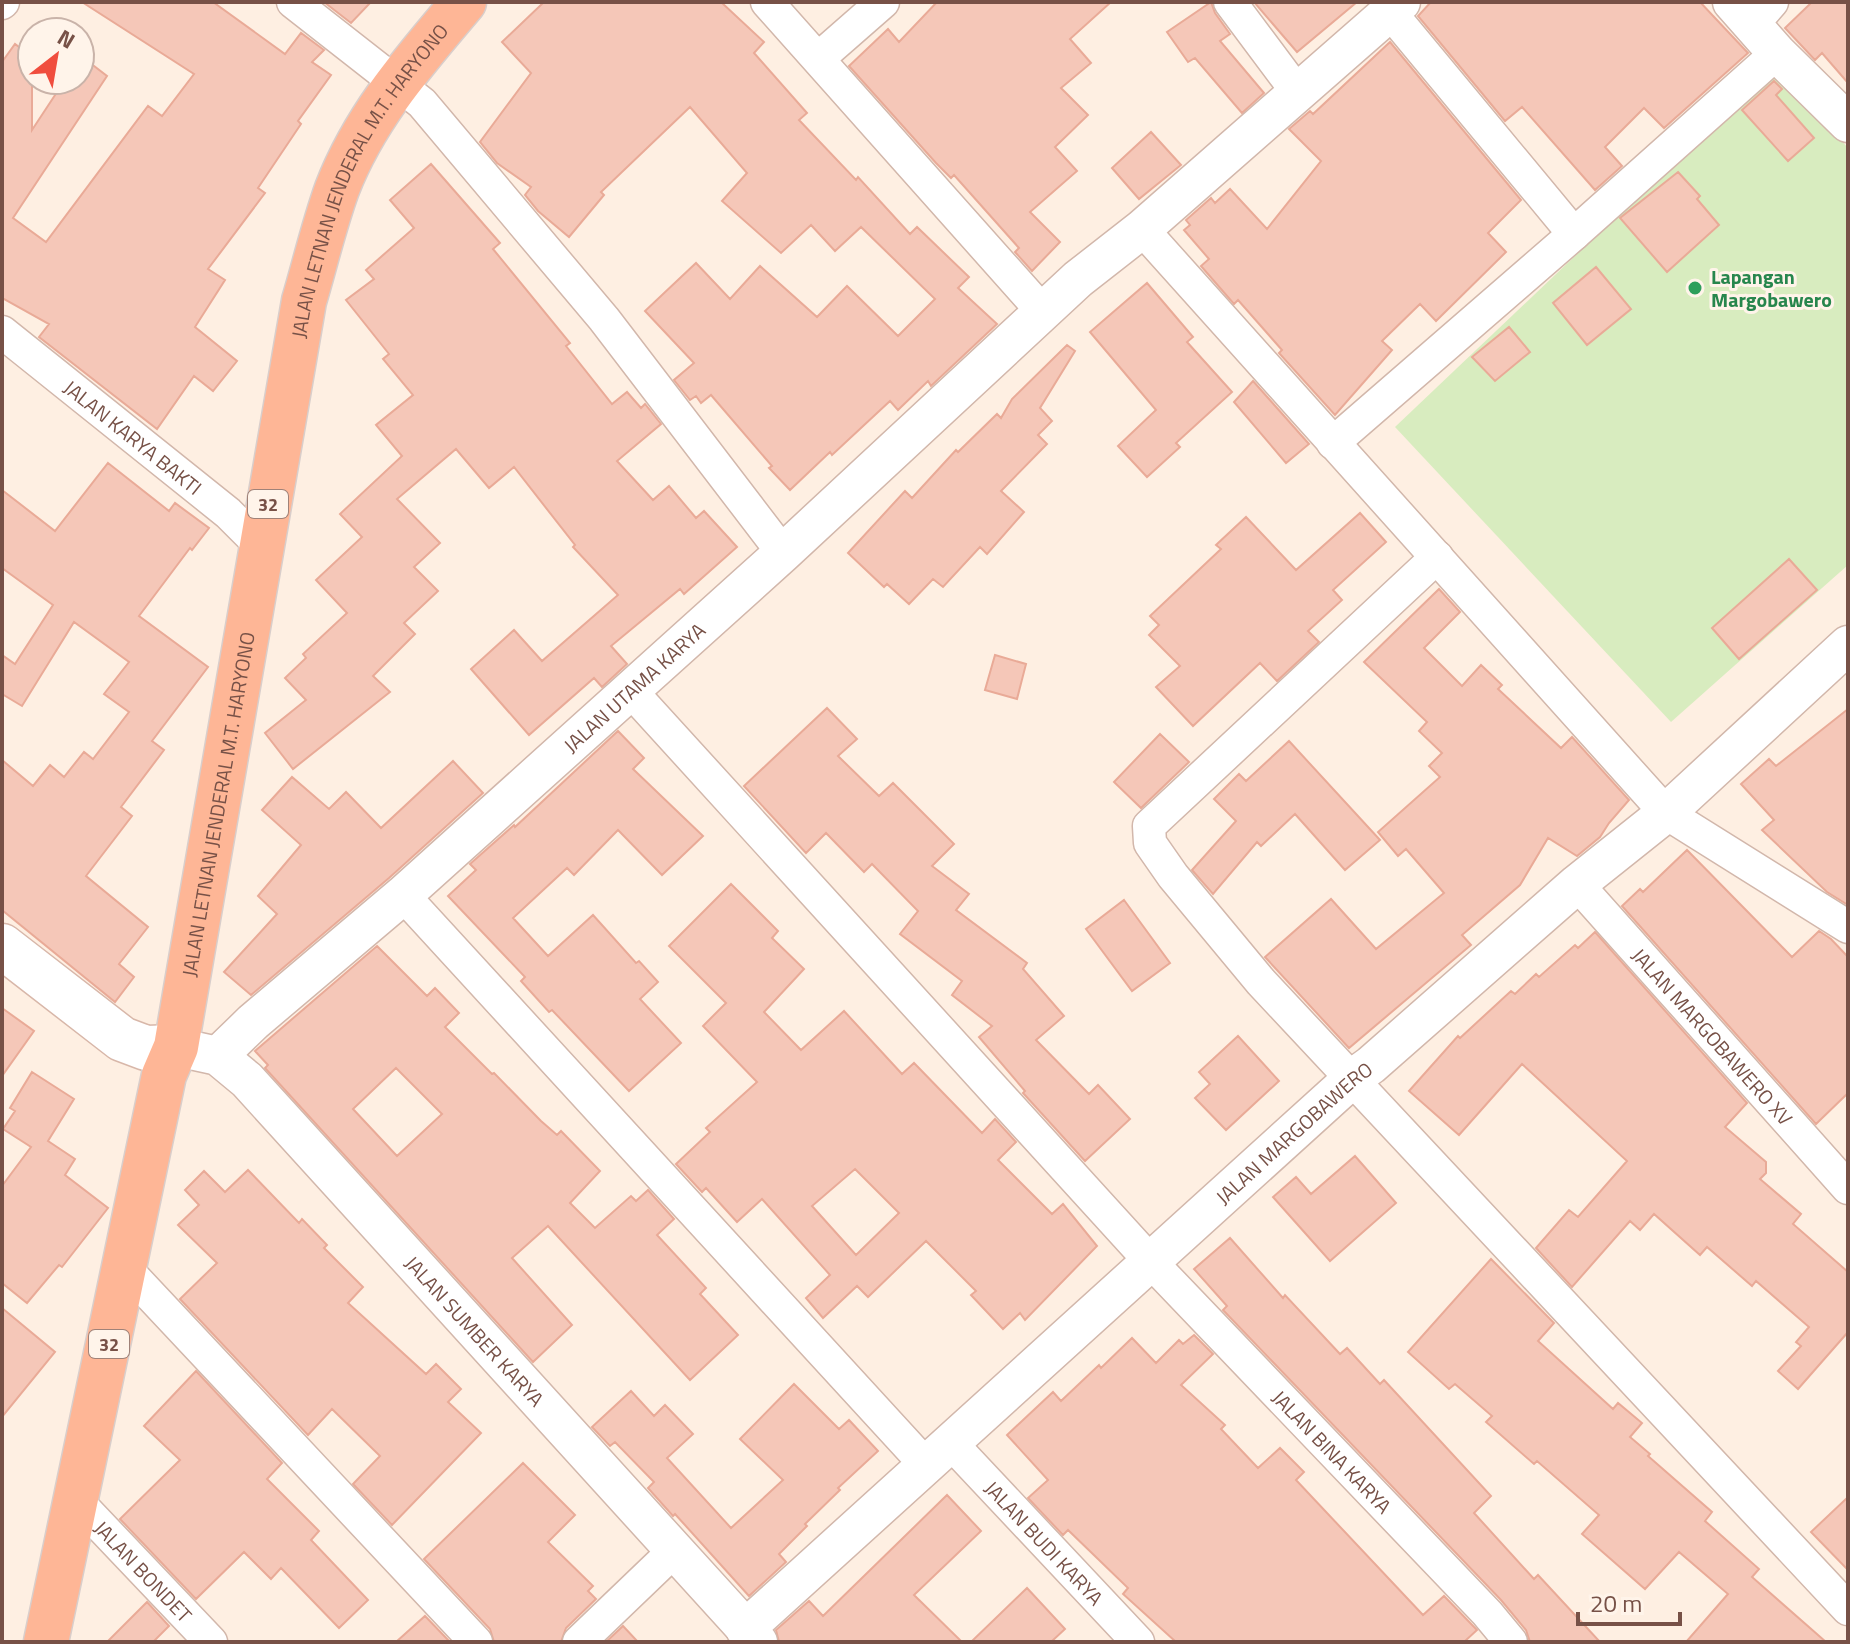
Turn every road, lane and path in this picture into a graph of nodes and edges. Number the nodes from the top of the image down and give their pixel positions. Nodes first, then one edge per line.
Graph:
1 (293, 2) edge
2 (464, 2) edge
3 (767, 2) edge
4 (883, 2) edge
5 (1230, 2) edge
6 (1395, 7) edge
7 (1752, 10) edge
8 (1777, 53) junction
9 (819, 58) junction
10 (397, 81) junction
11 (1298, 93) junction
12 (1848, 123) edge
13 (1574, 234) junction
14 (1129, 239) junction
15 (1043, 312) junction
16 (2, 332) edge
17 (1333, 443) junction
18 (261, 546) junction
19 (783, 553) junction
20 (1437, 557) junction
21 (1848, 645) edge
22 (630, 690) junction
23 (1666, 813) junction
24 (1577, 884) junction
25 (403, 895) junction
26 (1848, 927) edge
27 (2, 946) edge
28 (176, 1047) junction
29 (218, 1056) junction
30 (1353, 1078) junction
31 (1848, 1188) edge
32 (1151, 1262) junction
33 (124, 1267) junction
34 (938, 1453) junction
35 (76, 1500) junction
36 (676, 1549) junction
37 (1848, 1609) edge
38 (752, 1635) edge
39 (46, 1642) edge
40 (211, 1642) edge
41 (476, 1642) edge
42 (579, 1642) edge
43 (1138, 1642) edge
44 (1511, 1642) edge

1 - 10 street
2 - 10 highway, JALAN LETNAN JENDERAL M.T. HARYONO / 32
3 - 9 street
4 - 9 street
5 - 11 street
6 - 11 street, JALAN UTAMA KARYA
6 - 13 street
7 - 8 street
8 - 12 street
8 - 13 street
9 - 15 street
10 - 18 highway, JALAN LETNAN JENDERAL M.T. HARYONO / 32
10 - 19 street
11 - 14 street, JALAN UTAMA KARYA
13 - 17 street
14 - 15 street, JALAN UTAMA KARYA
14 - 17 street
15 - 19 street, JALAN UTAMA KARYA
16 - 18 street, JALAN KARYA BAKTI
17 - 20 street
18 - 28 highway, JALAN LETNAN JENDERAL M.T. HARYONO / 32
19 - 22 street, JALAN UTAMA KARYA
20 - 23 street
20 - 30 street
21 - 23 street, JALAN MARGOBAWERO
22 - 25 street, JALAN UTAMA KARYA
22 - 32 street, JALAN BINA KARYA
23 - 24 street, JALAN MARGOBAWERO
23 - 26 street
24 - 30 street, JALAN MARGOBAWERO
24 - 31 street, JALAN MARGOBAWERO XV
25 - 29 street, JALAN UTAMA KARYA
25 - 34 street, JALAN BUDI KARYA
27 - 28 main road
28 - 29 street, JALAN SUMBER KARYA
28 - 33 highway, JALAN LETNAN JENDERAL M.T. HARYONO / 32
29 - 36 street, JALAN SUMBER KARYA
30 - 32 street, JALAN MARGOBAWERO
30 - 37 street
32 - 34 street, JALAN MARGOBAWERO
32 - 44 street, JALAN BINA KARYA
33 - 35 highway, JALAN LETNAN JENDERAL M.T. HARYONO / 32
33 - 41 street
34 - 38 street, JALAN MARGOBAWERO
34 - 43 street, JALAN BUDI KARYA
35 - 39 highway, JALAN LETNAN JENDERAL M.T. HARYONO / 32
35 - 40 street, JALAN BONDET
36 - 38 street, JALAN SUMBER KARYA
36 - 42 street

